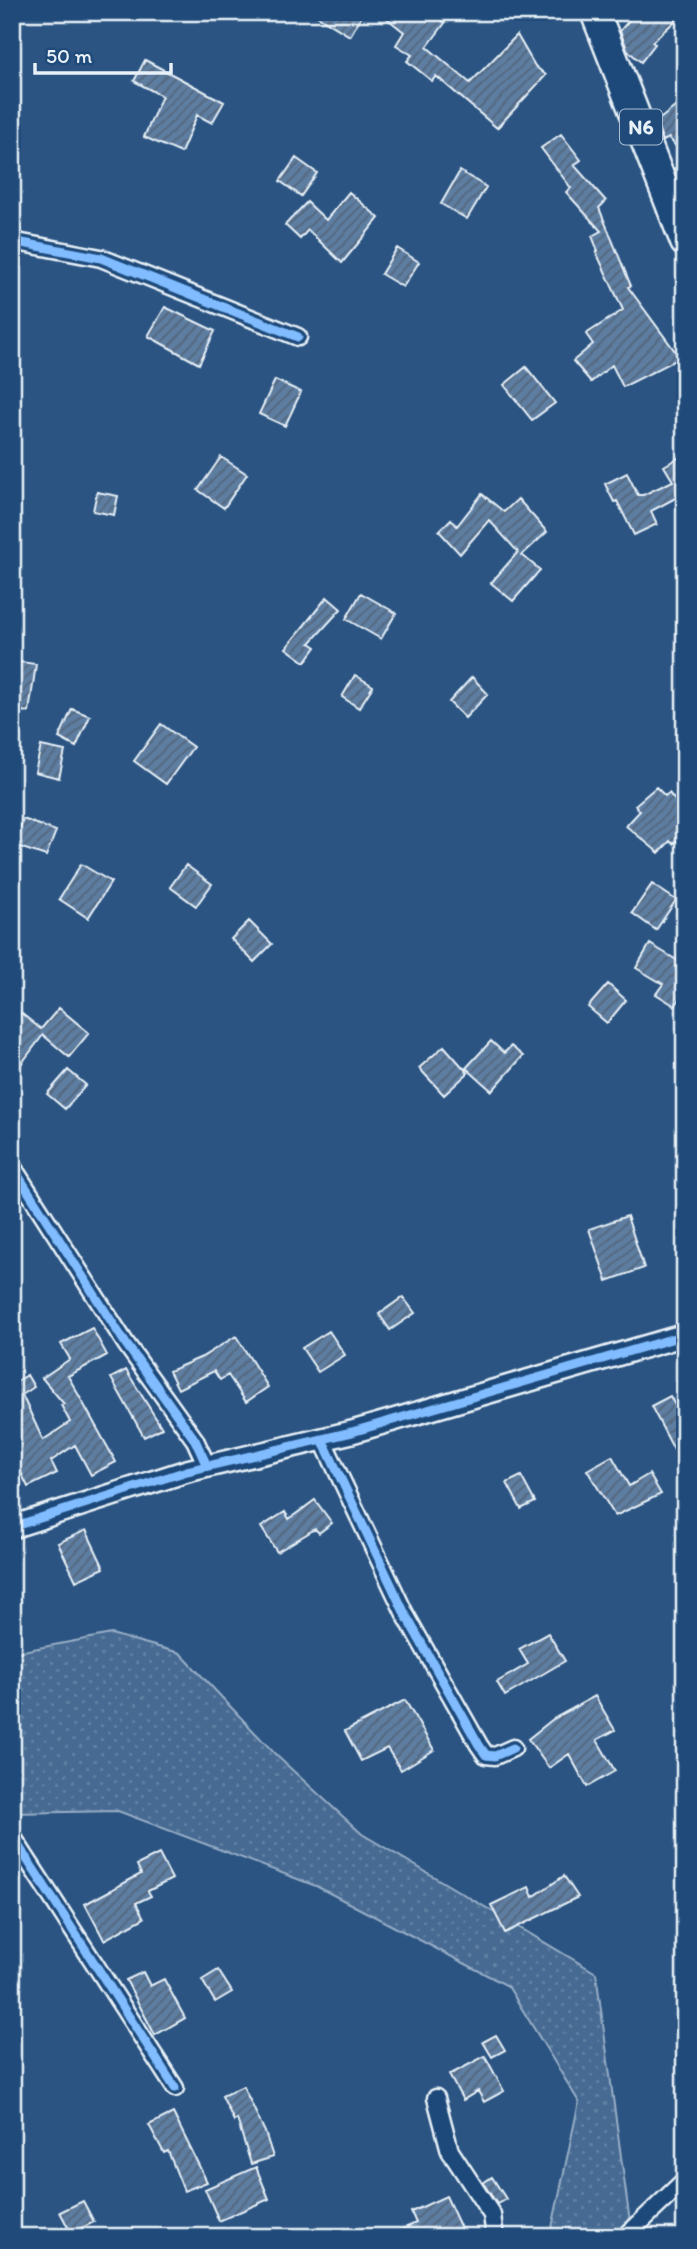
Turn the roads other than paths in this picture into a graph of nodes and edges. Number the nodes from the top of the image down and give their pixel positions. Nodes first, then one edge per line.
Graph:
1 (595, 12) edge
2 (663, 181) junction
3 (685, 216) edge
4 (12, 241) edge
5 (685, 242) edge
6 (298, 337) dead end
7 (12, 1166) edge
8 (685, 1335) edge
9 (322, 1439) junction
10 (207, 1466) junction
11 (12, 1527) edge
12 (513, 1748) dead end
13 (12, 1836) edge
14 (175, 2088) dead end
15 (436, 2098) dead end
16 (685, 2180) edge
17 (495, 2237) edge
18 (625, 2237) edge

1 - 2 highway, N6
2 - 3 street
2 - 5 highway, N6
4 - 6 street
7 - 10 street
8 - 9 street
9 - 10 street
9 - 12 street
10 - 11 street
13 - 14 street
15 - 17 street
16 - 18 street

